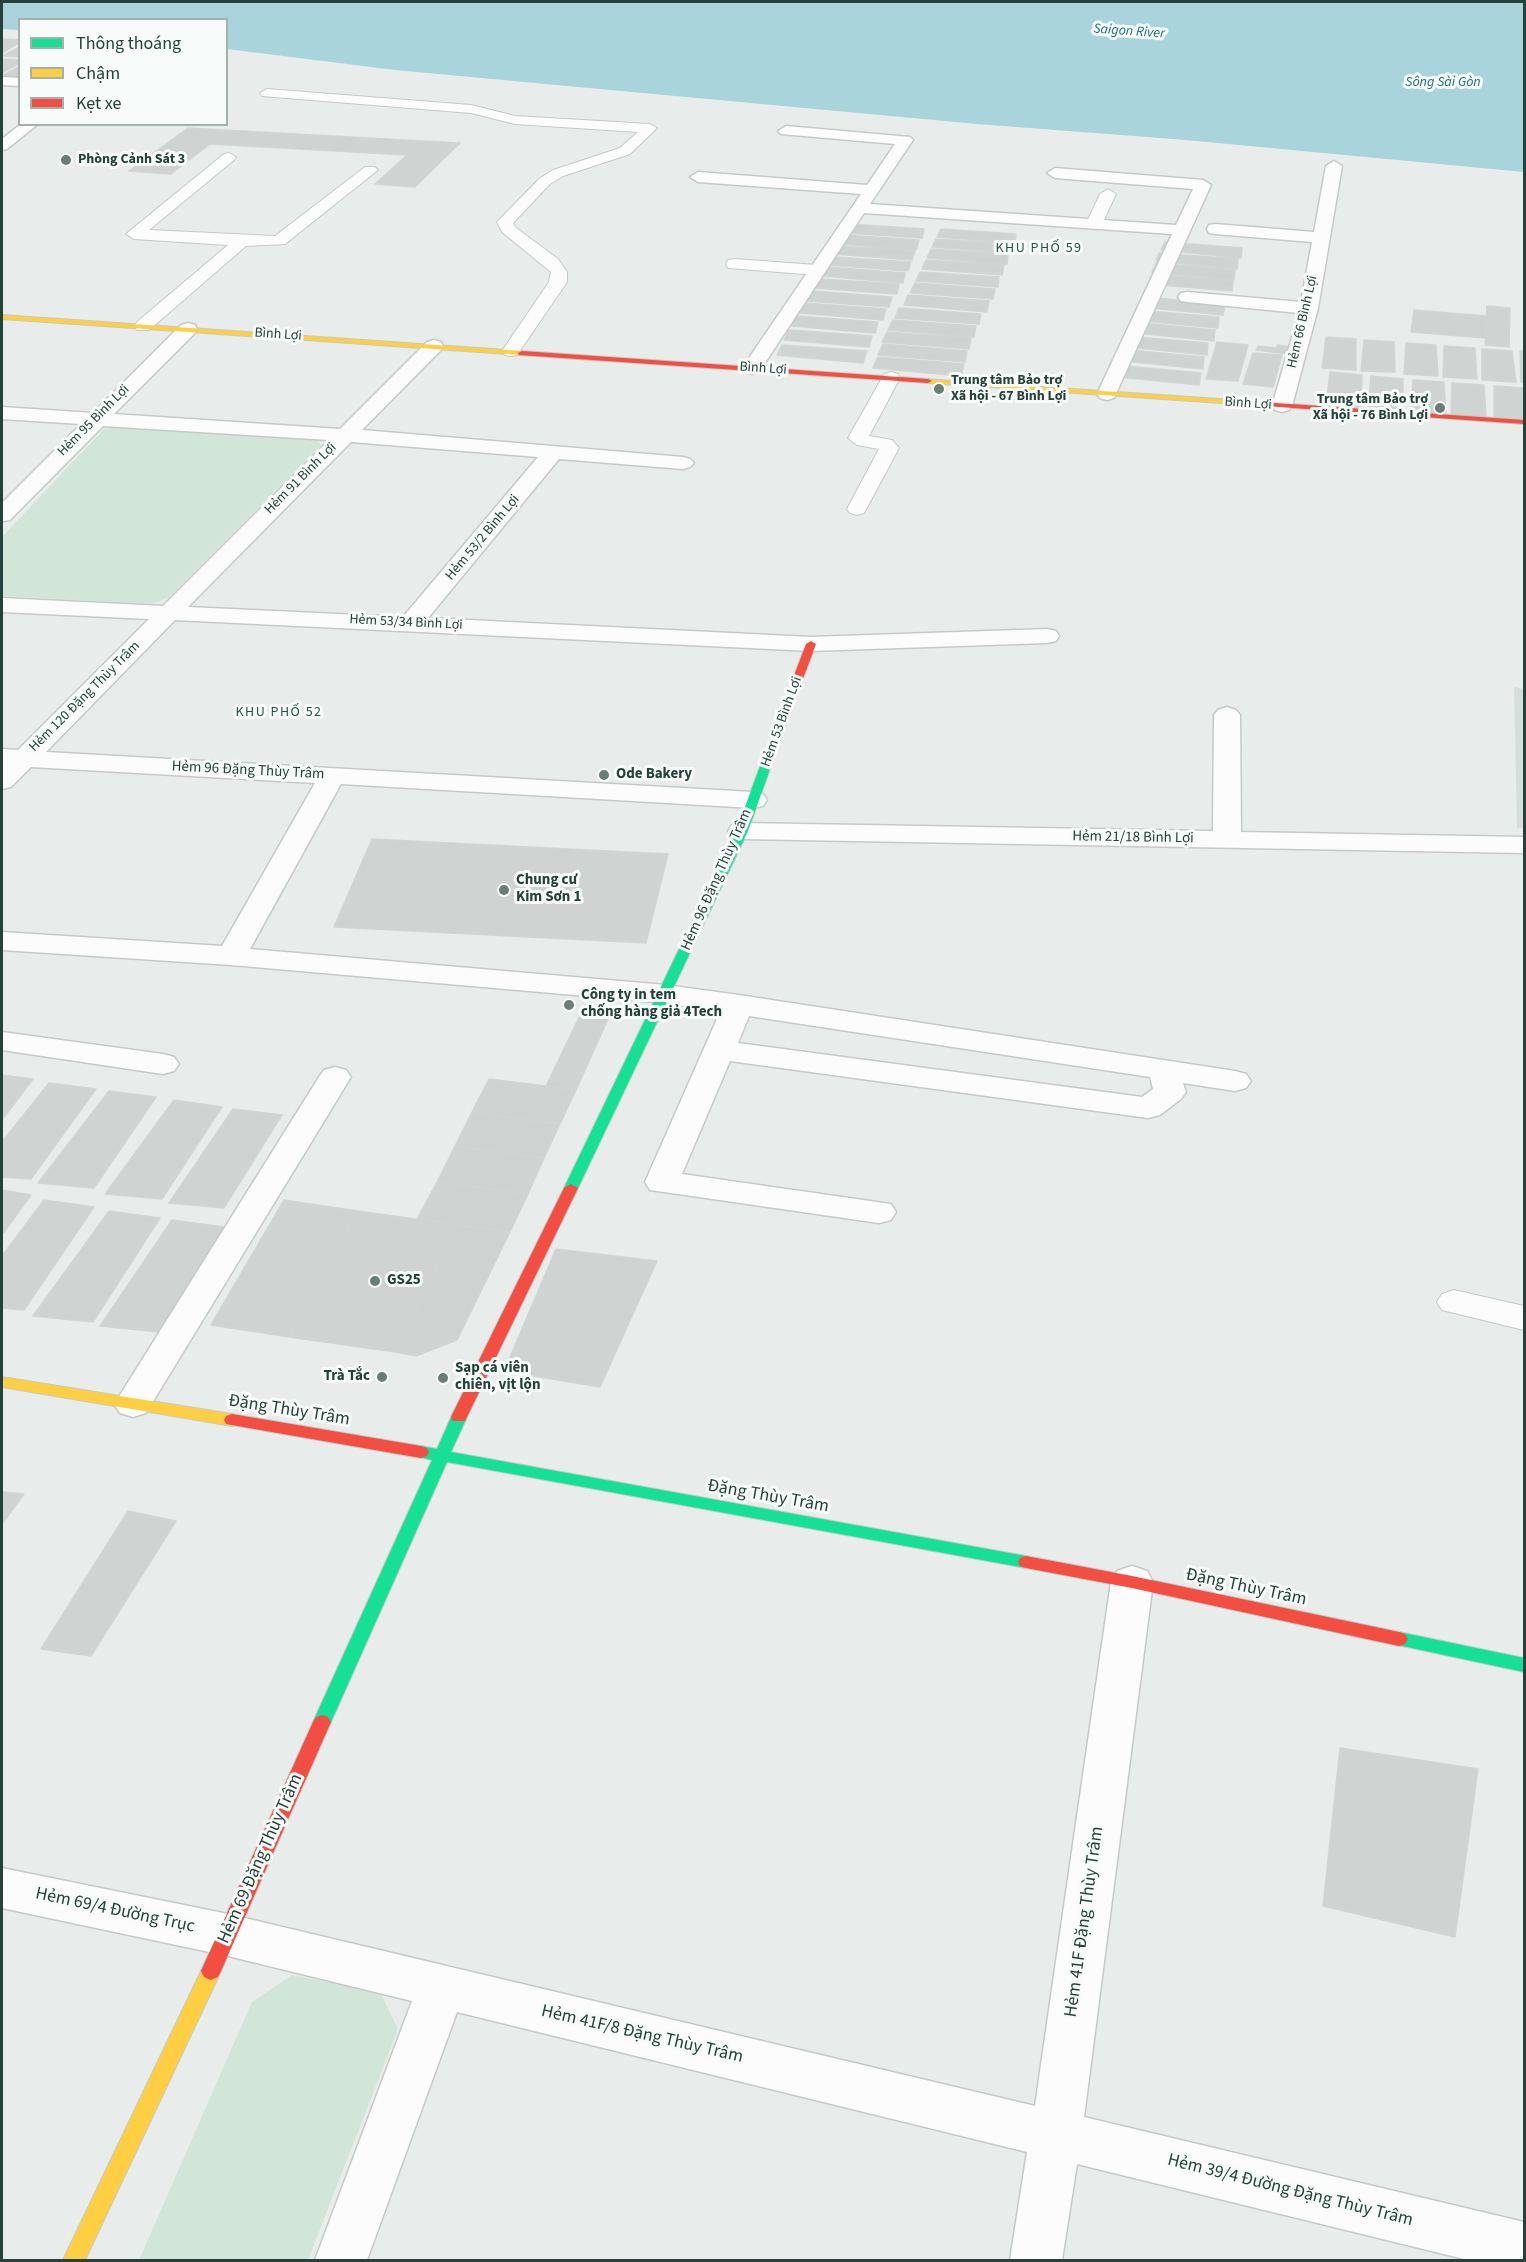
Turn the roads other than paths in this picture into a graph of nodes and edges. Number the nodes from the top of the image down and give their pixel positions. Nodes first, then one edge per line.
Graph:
1 (2, 81) edge
2 (18, 82) edge
3 (267, 93) dead end
4 (29, 126) edge
5 (786, 131) dead end
6 (2, 146) edge
7 (229, 157) dead end
8 (1334, 166) dead end
9 (370, 170) dead end
10 (1055, 173) dead end
11 (698, 177) dead end
12 (870, 190) junction
13 (1108, 194) dead end
14 (858, 208) junction
15 (1094, 224) junction
16 (1215, 229) dead end
17 (1182, 230) junction
18 (1321, 238) junction
19 (242, 241) junction
20 (734, 264) dead end
21 (817, 270) junction
22 (1187, 297) dead end
23 (1309, 308) junction
24 (2, 317) edge
25 (143, 326) junction
26 (188, 329) junction
27 (434, 346) junction
28 (511, 351) junction
29 (752, 368) junction
30 (891, 378) junction
31 (1107, 394) junction
32 (1282, 406) junction
33 (2, 413) edge
34 (96, 419) junction
35 (1524, 422) edge
36 (345, 435) junction
37 (554, 452) junction
38 (683, 463) dead end
39 (857, 509) dead end
40 (2, 515) edge
41 (2, 605) edge
42 (168, 613) junction
43 (411, 623) junction
44 (1047, 636) dead end
45 (811, 644) junction
46 (1227, 715) dead end
47 (13, 757) edge
48 (332, 776) junction
49 (2, 781) edge
50 (753, 800) junction
51 (742, 831) junction
52 (1227, 840) junction
53 (1524, 845) edge
54 (2, 941) edge
55 (231, 956) junction
56 (666, 994) junction
57 (739, 1004) junction
58 (2, 1041) edge
59 (720, 1050) junction
60 (163, 1064) dead end
61 (1163, 1069) junction
62 (335, 1077) dead end
63 (1234, 1081) dead end
64 (879, 1212) dead end
65 (1454, 1302) dead end
66 (1524, 1318) edge
67 (2, 1382) edge
68 (133, 1404) junction
69 (441, 1455) junction
70 (1132, 1582) junction
71 (1524, 1665) edge
72 (2, 1887) edge
73 (228, 1935) junction
74 (442, 1987) junction
75 (1056, 2134) junction
76 (1524, 2248) edge
77 (74, 2260) edge
78 (341, 2260) edge
79 (1036, 2260) edge

1 - 2 street
3 - 28 lane
4 - 6 street
5 - 12 street
7 - 19 lane
8 - 18 street, Hẻm 66 Bình Lợi
9 - 19 lane
10 - 17 street
11 - 12 street
12 - 14 street
13 - 15 lane
14 - 15 street
14 - 21 street
15 - 17 street
16 - 18 street
17 - 31 street
18 - 23 street, Hẻm 66 Bình Lợi
19 - 25 lane
20 - 21 lane
21 - 29 street
22 - 23 street
23 - 32 street, Hẻm 66 Bình Lợi
24 - 25 street, Bình Lợi
25 - 26 street, Bình Lợi
26 - 27 street, Bình Lợi
26 - 34 street, Hẻm 95 Bình Lợi
27 - 28 street, Bình Lợi
27 - 36 street, Hẻm 91 Bình Lợi
28 - 29 street, Bình Lợi
29 - 30 street, Bình Lợi
30 - 31 street, Bình Lợi
30 - 39 lane
31 - 32 street, Bình Lợi
32 - 35 street, Bình Lợi
33 - 34 street
34 - 36 street
34 - 40 street, Hẻm 95 Bình Lợi
36 - 37 street
36 - 42 street, Hẻm 91 Bình Lợi
37 - 38 street
37 - 43 street, Hẻm 53/2 Bình Lợi
41 - 42 street, Hẻm 53/34 Bình Lợi
42 - 43 street, Hẻm 53/34 Bình Lợi
42 - 47 street, Hẻm 120 Đặng Thùy Trâm
43 - 45 street, Hẻm 53/34 Bình Lợi
44 - 45 street, Hẻm 53/34 Bình Lợi
45 - 50 street, Hẻm 53 Bình Lợi
46 - 52 street
47 - 48 street, Hẻm 96 Đặng Thùy Trâm
47 - 49 street, Hẻm 120 Đặng Thùy Trâm
48 - 50 street, Hẻm 96 Đặng Thùy Trâm
48 - 55 street
50 - 51 street, Hẻm 96 Đặng Thùy Trâm
51 - 52 street, Hẻm 21/18 Bình Lợi
51 - 56 street, Hẻm 96 Đặng Thùy Trâm
52 - 53 street, Hẻm 21/18 Bình Lợi
54 - 55 street
55 - 56 street
56 - 57 street
56 - 69 street, Hẻm 96 Đặng Thùy Trâm
57 - 59 street
57 - 61 street
58 - 60 street
59 - 61 street
59 - 64 street
61 - 63 street
62 - 68 street
65 - 66 lane
67 - 68 street, Đặng Thùy Trâm
68 - 69 street, Đặng Thùy Trâm
69 - 70 street, Đặng Thùy Trâm
69 - 73 street, Hẻm 69 Đặng Thùy Trâm
70 - 71 street, Đặng Thùy Trâm
70 - 75 street, Hẻm 41F Đặng Thùy Trâm
72 - 73 street, Hẻm 69/4 Đường Trục
73 - 74 street, Hẻm 41F/8 Đặng Thùy Trâm
73 - 77 street, Hẻm 69 Đặng Thùy Trâm
74 - 75 street, Hẻm 41F/8 Đặng Thùy Trâm
74 - 78 street
75 - 76 street, Hẻm 39/4 Đường Đặng Thùy Trâm
75 - 79 street, Hẻm 41F Đặng Thùy Trâm

